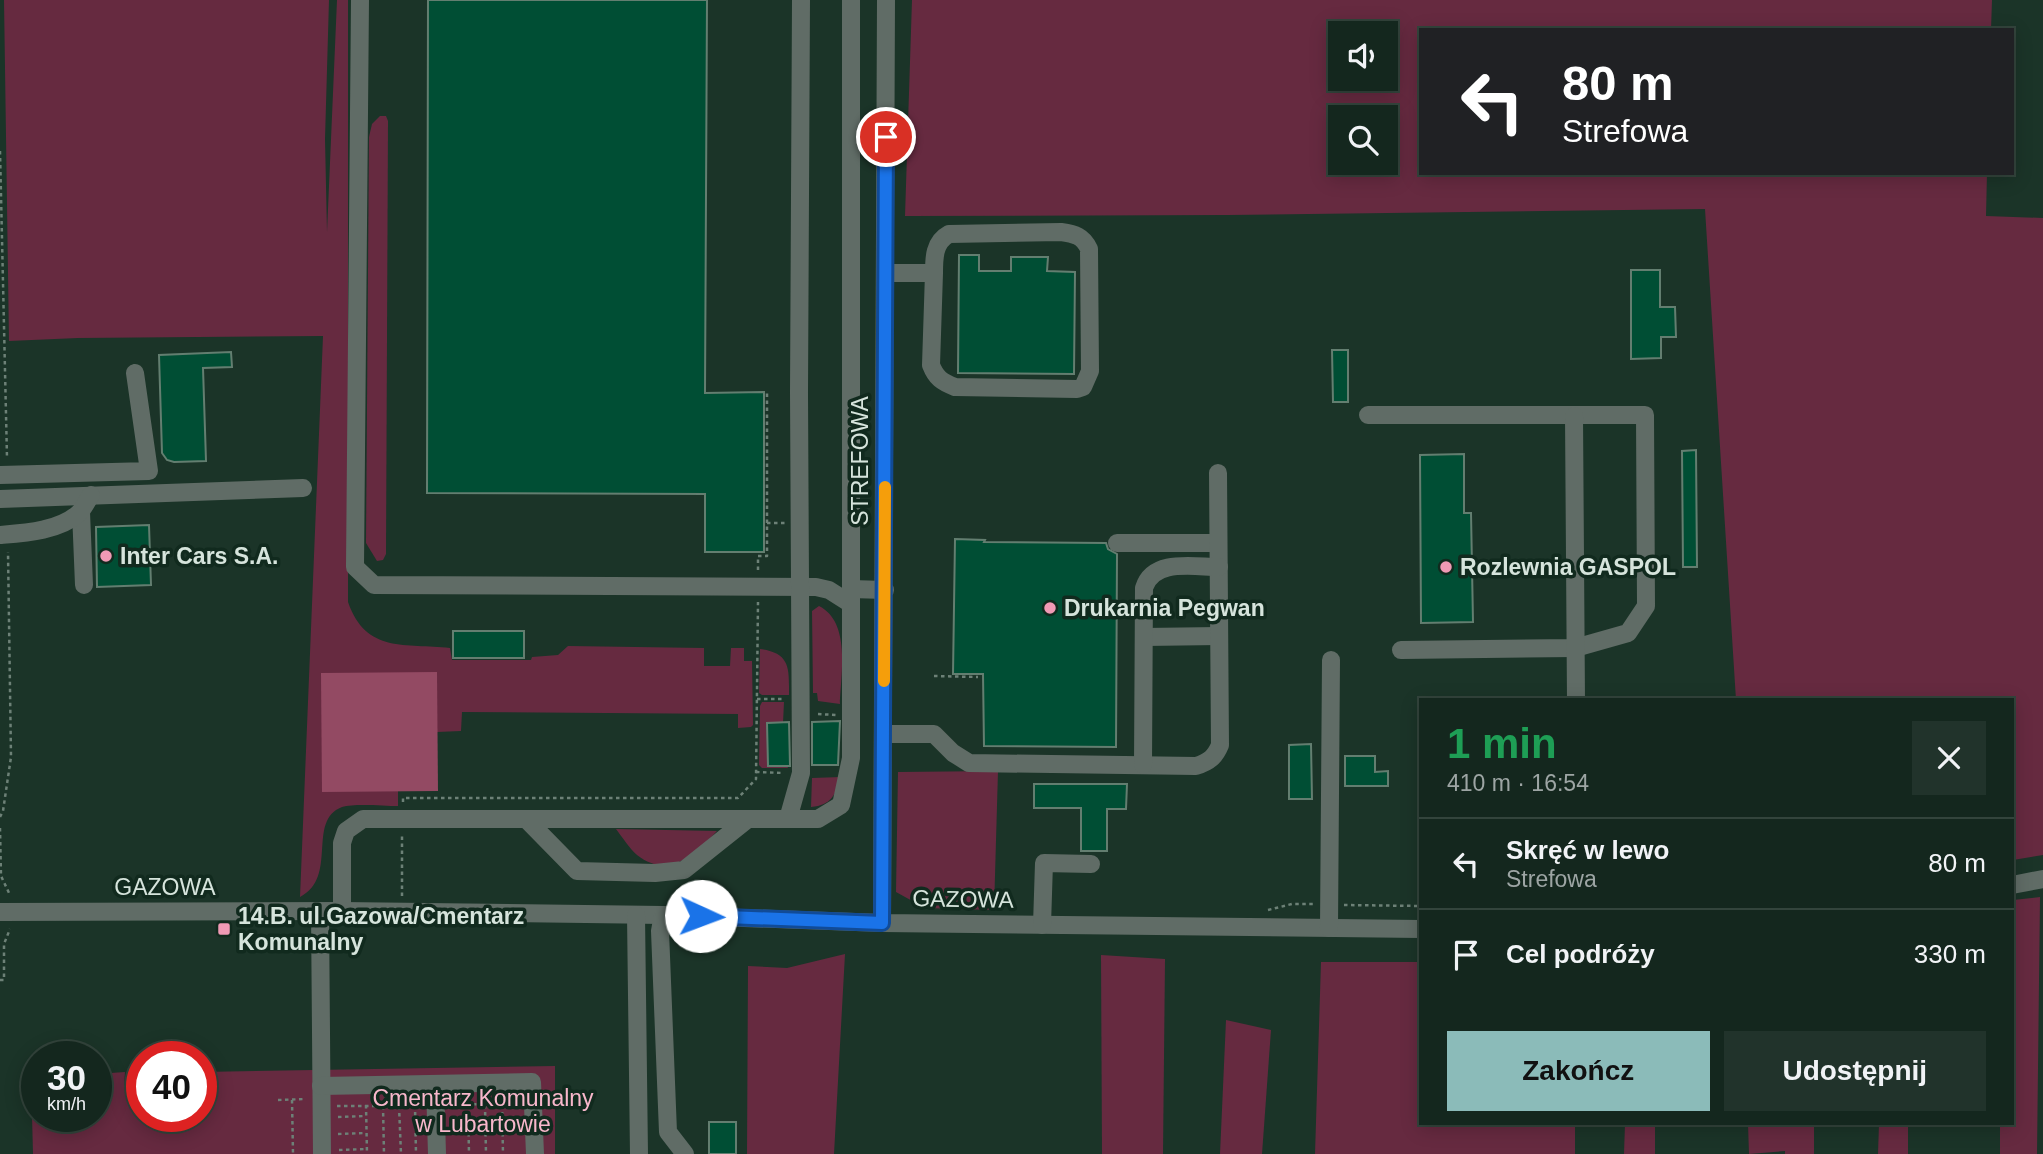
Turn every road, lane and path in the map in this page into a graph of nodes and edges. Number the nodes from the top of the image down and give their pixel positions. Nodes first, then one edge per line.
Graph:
1 (360, 0) edge
2 (800, 0) edge
3 (851, 0) edge
4 (886, 0) edge
5 (885, 273) junction
6 (934, 273) junction
7 (135, 373) dead end
8 (767, 393) dead end
9 (1368, 415) dead end
10 (1574, 416) junction
11 (1218, 473) dead end
12 (0, 475) edge
13 (303, 488) dead end
14 (91, 495) junction
15 (0, 499) edge
16 (81, 512) junction
17 (0, 535) edge
18 (1117, 543) dead end
19 (1218, 543) junction
20 (1219, 567) junction
21 (84, 585) dead end
22 (758, 587) junction
23 (799, 587) junction
24 (884, 590) junction
25 (851, 596) junction
26 (1219, 636) junction
27 (1144, 637) junction
28 (1575, 648) junction
29 (1401, 650) dead end
30 (1331, 660) dead end
31 (934, 676) dead end
32 (978, 677) dead end
33 (1576, 698) edge
34 (884, 734) junction
35 (1143, 765) junction
36 (756, 772) junction
37 (801, 773) junction
38 (402, 818) junction
39 (526, 818) junction
40 (748, 819) junction
41 (788, 819) junction
42 (0, 828) edge
43 (1091, 864) dead end
44 (2043, 879) edge
45 (2014, 885) edge
46 (320, 911) junction
47 (342, 911) junction
48 (7, 912) edge
49 (401, 912) junction
50 (636, 915) junction
51 (663, 915) junction
52 (882, 923) junction
53 (1042, 925) junction
54 (1329, 928) junction
55 (1419, 929) edge
56 (0, 980) edge
57 (414, 1084) junction
58 (435, 1084) junction
59 (365, 1085) junction
60 (326, 1097) junction
61 (278, 1100) dead end
62 (292, 1100) junction
63 (468, 1104) dead end
64 (485, 1104) dead end
65 (502, 1104) dead end
66 (366, 1106) junction
67 (383, 1106) dead end
68 (399, 1106) dead end
69 (366, 1116) junction
70 (337, 1117) dead end
71 (366, 1133) junction
72 (338, 1134) dead end
73 (330, 1152) edge
74 (367, 1152) edge
75 (293, 1154) edge
76 (384, 1154) edge
77 (401, 1154) edge
78 (416, 1154) edge
79 (436, 1154) edge
80 (469, 1154) edge
81 (486, 1154) edge
82 (503, 1154) edge
83 (535, 1154) edge
84 (639, 1154) edge
85 (685, 1154) edge

1 - 22 street
2 - 23 street
3 - 25 street
4 - 5 street, STREFOWA
5 - 6 street
5 - 24 street, STREFOWA
6 - 6 street
7 - 12 street
8 - 22 path
9 - 10 street
10 - 28 street
10 - 28 street
11 - 19 street
13 - 14 street
14 - 15 street
14 - 16 street
16 - 17 street
16 - 21 street
18 - 19 street
19 - 20 street
20 - 26 street
20 - 27 street
22 - 23 street
22 - 36 path
23 - 25 street
23 - 37 street
24 - 25 street
24 - 34 street, STREFOWA
25 - 41 street
26 - 27 street
26 - 35 street
27 - 35 street
28 - 29 street
28 - 33 street
30 - 54 street
31 - 32 path
34 - 35 street
34 - 52 street, STREFOWA
36 - 37 path
36 - 38 path
37 - 41 street
38 - 39 street
38 - 47 street
38 - 49 path
39 - 40 street
39 - 40 street
40 - 41 street
42 - 48 path
43 - 53 street
44 - 45 street
46 - 47 street, GAZOWA
46 - 48 street, GAZOWA
46 - 60 street
47 - 49 street, GAZOWA
48 - 56 path
49 - 50 street, GAZOWA
50 - 51 street, GAZOWA
50 - 84 street
51 - 52 street, GAZOWA
51 - 85 street
52 - 53 street, GAZOWA
53 - 54 street, GAZOWA
54 - 55 street, GAZOWA
57 - 58 street
57 - 59 street
57 - 78 path
58 - 79 street
58 - 83 street
59 - 60 street
59 - 66 path
60 - 62 path
60 - 66 path
60 - 73 street
61 - 62 path
62 - 75 path
63 - 80 path
64 - 81 path
65 - 82 path
66 - 69 path
67 - 76 path
68 - 77 path
69 - 70 path
69 - 71 path
71 - 72 path
71 - 74 path
73 - 74 path

